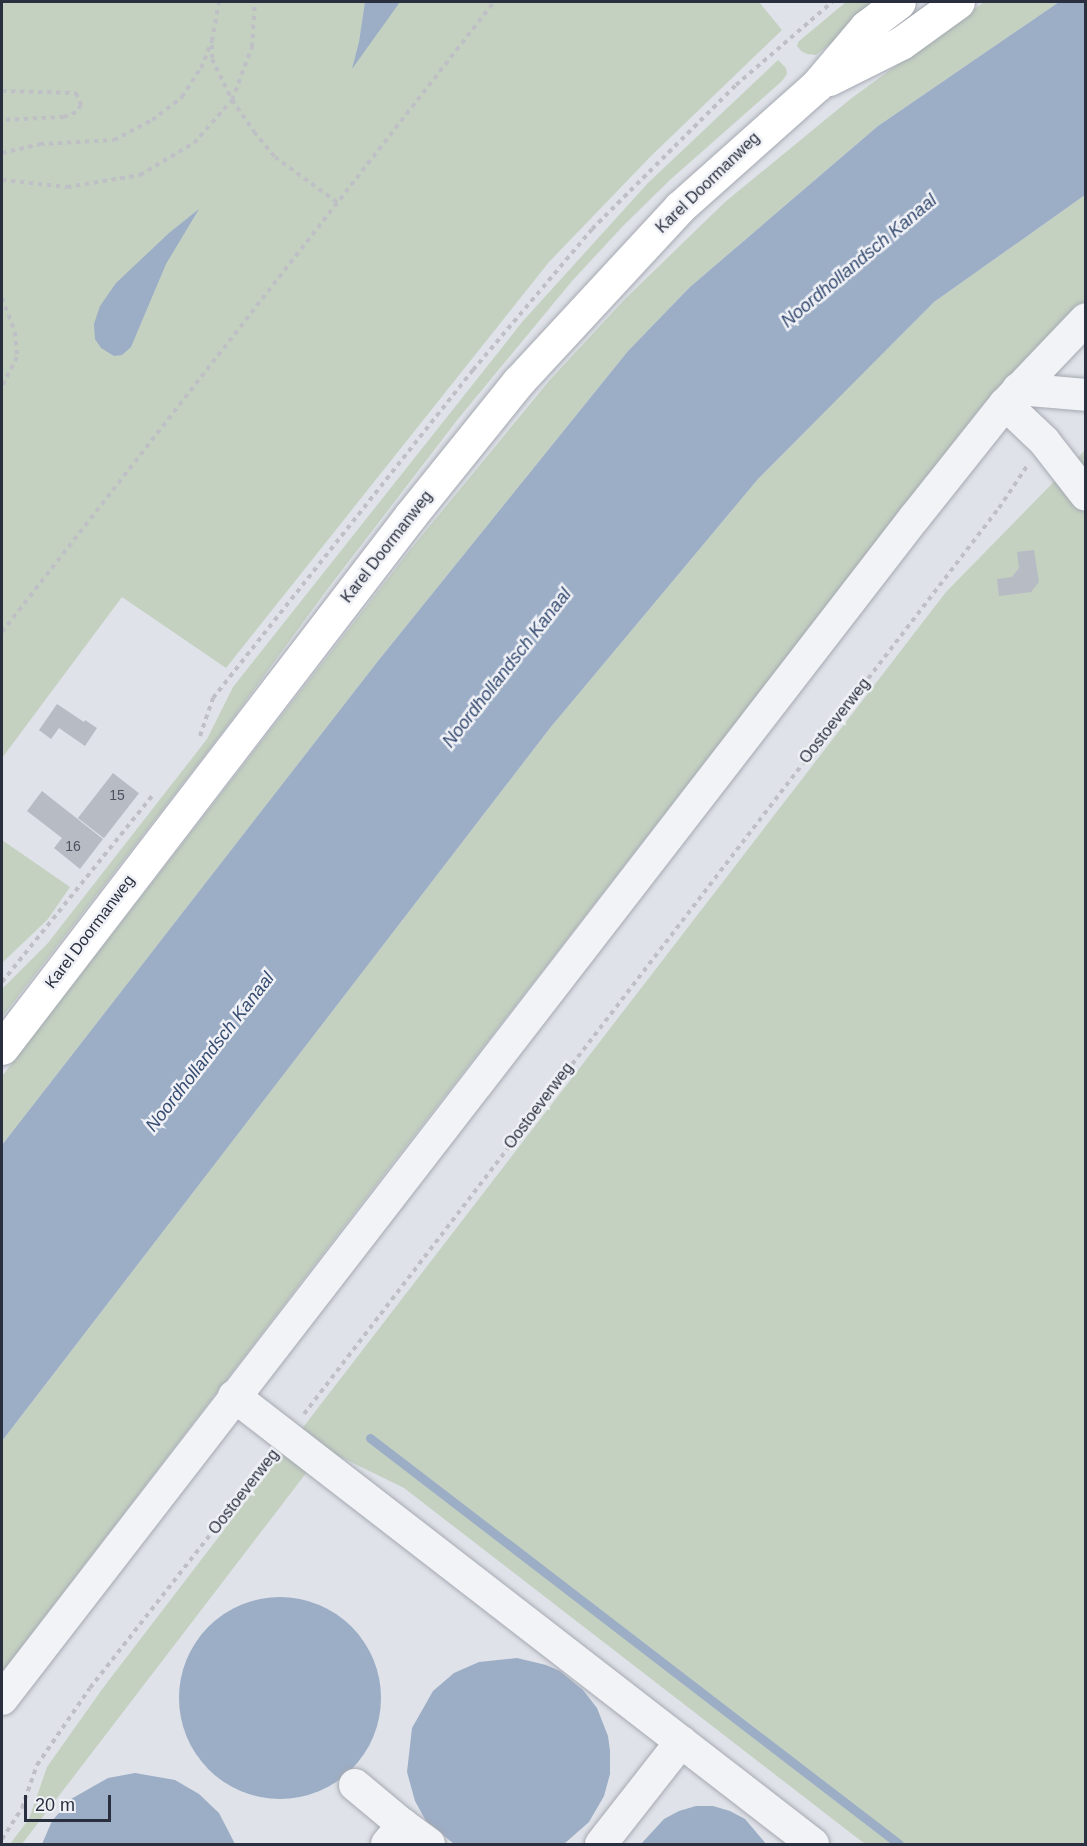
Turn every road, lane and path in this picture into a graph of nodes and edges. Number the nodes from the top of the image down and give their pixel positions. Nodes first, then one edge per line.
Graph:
1 (219, 2) edge
2 (255, 2) edge
3 (494, 2) edge
4 (899, 2) edge
5 (958, 2) edge
6 (212, 41) junction
7 (817, 85) junction
8 (2, 91) edge
9 (232, 99) junction
10 (2, 120) edge
11 (2, 153) edge
12 (2, 180) edge
13 (337, 202) junction
14 (2, 298) edge
15 (1086, 319) edge
16 (2, 386) edge
17 (1086, 395) edge
18 (1011, 397) junction
19 (1044, 441) junction
20 (1086, 495) edge
21 (2, 632) edge
22 (159, 789) dead end
23 (2, 982) edge
24 (2, 1048) edge
25 (234, 1396) junction
26 (287, 1437) junction
27 (2, 1699) edge
28 (681, 1742) junction
29 (355, 1785) dead end
30 (395, 1835) edge
31 (2, 1839) edge
32 (429, 1845) edge
33 (601, 1845) edge
34 (813, 1845) edge

1 - 6 path
2 - 9 path
3 - 13 path
4 - 7 main road, Karel Doormanweg
5 - 7 main road, Karel Doormanweg
6 - 9 path
6 - 11 path
7 - 24 main road, Karel Doormanweg
8 - 10 path
9 - 12 path
9 - 13 path
13 - 21 path
14 - 16 path
15 - 18 street
17 - 18 street
18 - 19 street
18 - 25 street
19 - 20 street
19 - 26 path, Oostoeverweg
22 - 23 path
25 - 26 street
25 - 27 street
26 - 28 street
26 - 31 path, Oostoeverweg
28 - 33 street
28 - 34 street
29 - 30 street
30 - 32 street

